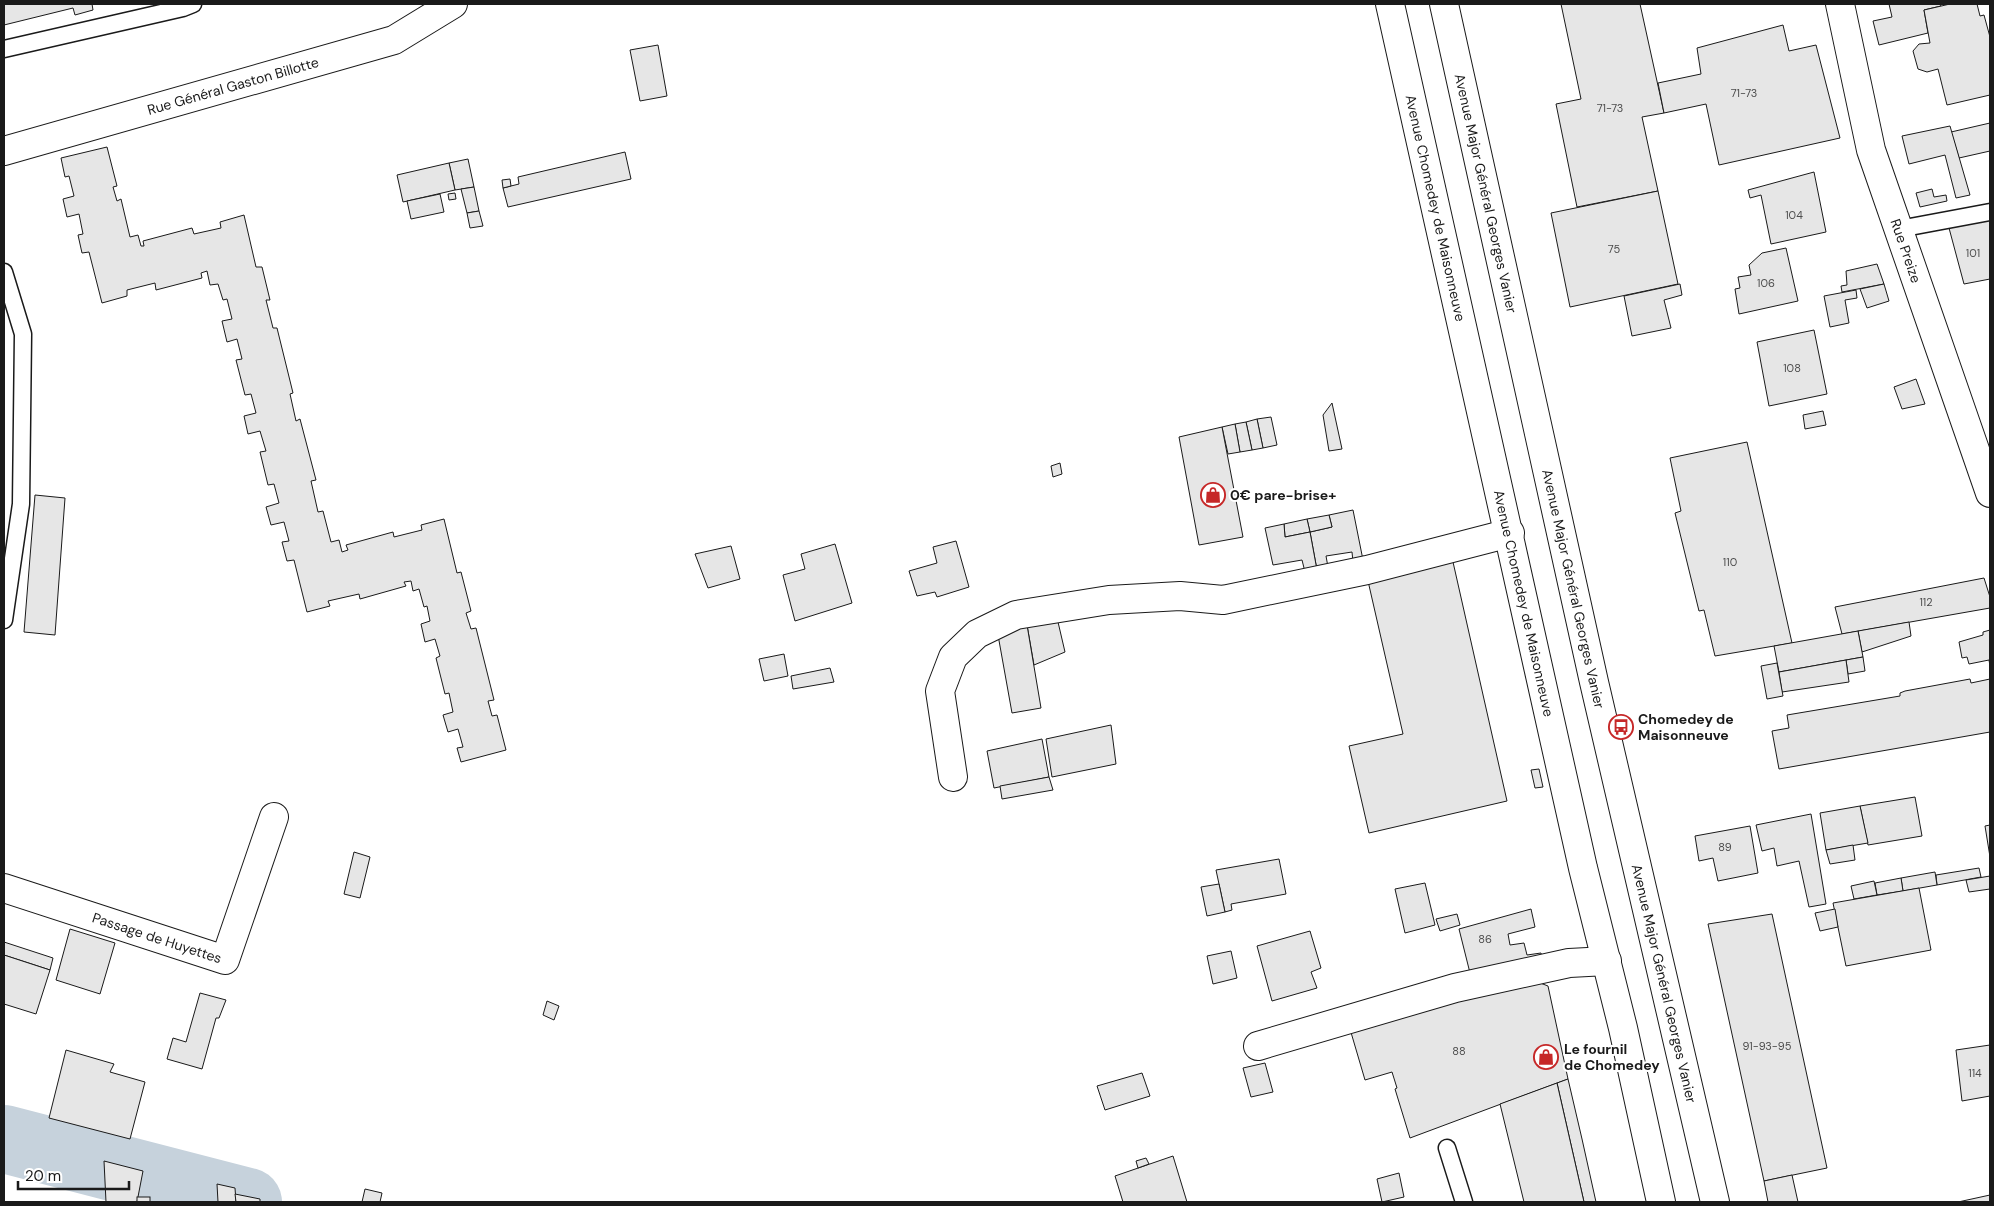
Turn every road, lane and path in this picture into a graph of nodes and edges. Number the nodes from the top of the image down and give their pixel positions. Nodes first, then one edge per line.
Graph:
1 (193, 4) edge
2 (453, 4) edge
3 (1390, 4) edge
4 (1444, 4) edge
5 (1840, 4) edge
6 (4, 49) edge
7 (4, 151) edge
8 (1990, 212) edge
9 (1899, 229) junction
10 (4, 272) edge
11 (1990, 492) edge
12 (1510, 533) junction
13 (4, 620) edge
14 (953, 777) dead end
15 (274, 817) dead end
16 (4, 888) edge
17 (1607, 960) junction
18 (1258, 1046) dead end
19 (1447, 1148) dead end
20 (1464, 1202) edge
21 (1661, 1202) edge
22 (1715, 1202) edge

1 - 6 lane
2 - 7 main road, Rue Général Gaston Billotte
3 - 12 main road, Avenue Chomedey de Maisonneuve
4 - 22 main road, Avenue Major Général Georges Vanier
5 - 9 main road, Rue Preize
8 - 9 lane
9 - 11 main road, Rue Preize
10 - 13 lane
12 - 14 main road
12 - 17 main road, Avenue Chomedey de Maisonneuve
15 - 16 main road, Passage de Huyettes
17 - 18 main road
17 - 21 main road, Avenue Chomedey de Maisonneuve
19 - 20 lane

